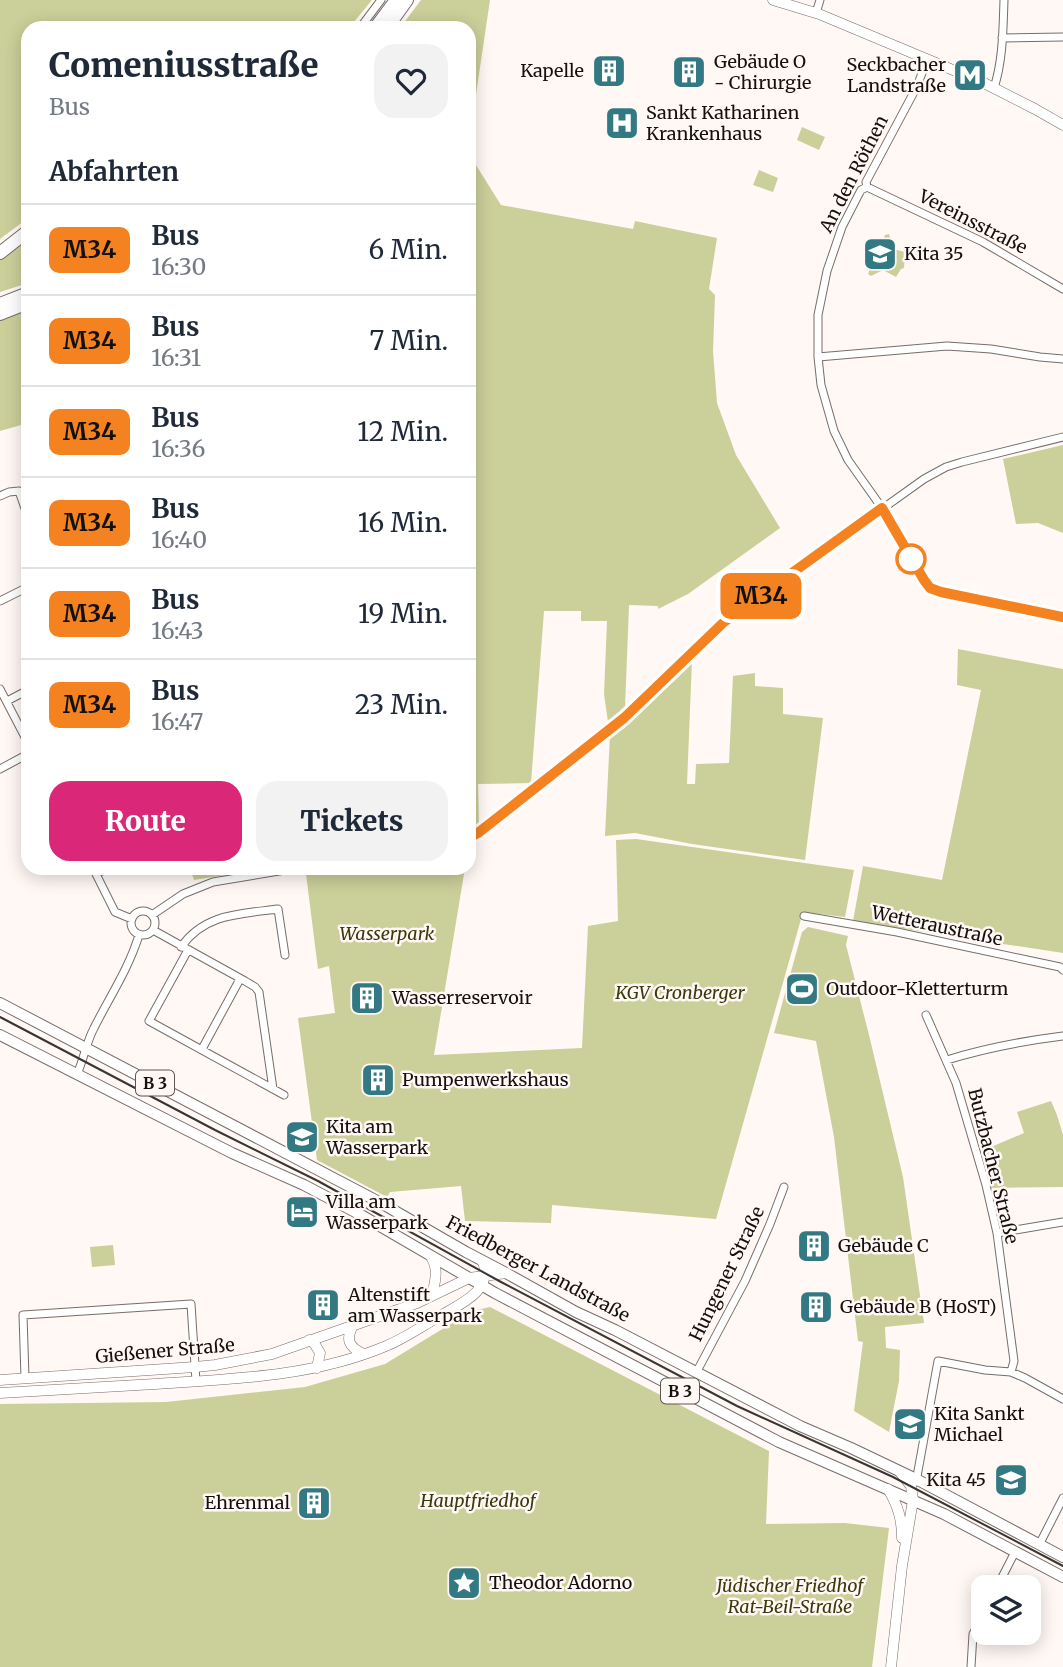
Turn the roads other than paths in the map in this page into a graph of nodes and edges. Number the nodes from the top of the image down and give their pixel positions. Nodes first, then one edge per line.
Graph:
1 (381, 0) edge
2 (396, 0) edge
3 (407, 0) edge
4 (773, 0) edge
5 (820, 0) edge
6 (1004, 0) edge
7 (816, 13) junction
8 (365, 21) edge
9 (381, 21) edge
10 (392, 21) edge
11 (1063, 37) edge
12 (1002, 38) junction
13 (927, 60) junction
14 (919, 81) dead end
15 (994, 88) junction
16 (914, 92) dead end
17 (1063, 125) edge
18 (867, 187) junction
19 (21, 236) edge
20 (0, 253) edge
21 (1063, 289) edge
22 (21, 296) edge
23 (0, 304) edge
24 (21, 306) edge
25 (0, 314) edge
26 (818, 358) junction
27 (1063, 359) edge
28 (1063, 437) edge
29 (0, 496) edge
30 (21, 497) edge
31 (882, 508) junction
32 (21, 590) edge
33 (0, 601) edge
34 (1063, 617) edge
35 (0, 688) edge
36 (21, 694) edge
37 (7, 701) junction
38 (21, 729) edge
39 (21, 758) edge
40 (0, 769) edge
41 (476, 834) edge
42 (96, 875) edge
43 (255, 875) edge
44 (152, 915) junction
45 (804, 916) dead end
46 (132, 919) junction
47 (153, 930) junction
48 (139, 934) junction
49 (185, 948) junction
50 (285, 955) dead end
51 (1063, 970) edge
52 (240, 979) junction
53 (0, 1003) edge
54 (926, 1015) dead end
55 (0, 1035) edge
56 (1063, 1036) edge
57 (87, 1048) junction
58 (202, 1049) junction
59 (947, 1060) junction
60 (78, 1074) junction
61 (273, 1089) junction
62 (284, 1095) dead end
63 (784, 1187) dead end
64 (1063, 1222) edge
65 (997, 1233) junction
66 (431, 1257) junction
67 (483, 1262) junction
68 (506, 1273) junction
69 (469, 1278) junction
70 (483, 1281) junction
71 (495, 1293) junction
72 (432, 1296) junction
73 (469, 1297) junction
74 (355, 1324) junction
75 (309, 1340) junction
76 (364, 1354) junction
77 (195, 1367) junction
78 (317, 1368) junction
79 (696, 1373) junction
80 (1011, 1373) junction
81 (25, 1378) junction
82 (0, 1380) edge
83 (196, 1381) junction
84 (0, 1393) edge
85 (1063, 1399) edge
86 (901, 1472) junction
87 (916, 1479) junction
88 (888, 1489) junction
89 (1063, 1498) edge
90 (912, 1505) junction
91 (1039, 1545) junction
92 (1015, 1552) junction
93 (1063, 1557) edge
94 (902, 1566) junction
95 (1003, 1575) edge
96 (1063, 1577) edge
97 (972, 1645) edge
98 (891, 1667) edge
99 (971, 1667) edge

1 - 8 street
2 - 9 highway
3 - 10 highway
4 - 7 main road
5 - 7 street
6 - 12 street
7 - 13 main road
11 - 12 street
12 - 15 street
13 - 14 street
13 - 15 main road
15 - 17 main road
16 - 18 street, An den Röthen
18 - 21 street, Vereinsstraße
18 - 26 street, An den Röthen
19 - 20 highway
22 - 23 highway
24 - 25 highway
26 - 27 street
26 - 31 street, An den Röthen
28 - 31 street
29 - 30 street
31 - 34 street, An den Röthen
31 - 41 street
32 - 33 street
35 - 37 street
36 - 37 street
37 - 38 street
39 - 40 street
42 - 46 street
43 - 44 street
44 - 46 street
44 - 47 street
45 - 51 street, Wetteraustraße
46 - 48 street
47 - 48 street
47 - 49 street
48 - 57 street
49 - 50 street
49 - 52 street
49 - 58 street
52 - 58 street
52 - 61 street
53 - 57 main road, Friedberger Landstraße / B 3
54 - 59 street, Butzbacher Straße
55 - 60 main road, B 3
56 - 59 street
57 - 60 street
57 - 67 main road, Friedberger Landstraße / B 3
58 - 61 street
59 - 65 street, Butzbacher Straße
60 - 66 main road, B 3
61 - 62 street
63 - 79 street, Hungener Straße
64 - 65 street
65 - 80 street, Butzbacher Straße
66 - 69 main road, B 3
66 - 72 main road
67 - 68 main road, Friedberger Landstraße / B 3
67 - 70 main road
68 - 70 main road
68 - 79 main road, Friedberger Landstraße / B 3
69 - 70 main road, B 3
69 - 72 main road, Gießener Straße
70 - 71 main road, B 3
70 - 73 main road, Gießener Straße
71 - 73 main road, Gießener Straße
71 - 88 main road, B 3
72 - 74 main road, Gießener Straße
73 - 76 main road, Gießener Straße
74 - 75 main road, Gießener Straße
74 - 76 main road
75 - 77 main road, Gießener Straße
75 - 78 main road
76 - 78 main road, Gießener Straße
77 - 81 main road, Gießener Straße
77 - 81 street
77 - 83 street
78 - 83 main road, Gießener Straße
79 - 86 main road, Friedberger Landstraße / B 3
80 - 85 street
80 - 87 street
81 - 82 main road, Gießener Straße
83 - 84 main road, Gießener Straße
86 - 87 main road, Friedberger Landstraße / B 3
86 - 90 main road
87 - 90 street
87 - 91 main road, Friedberger Landstraße / B 3
88 - 90 main road, B 3
88 - 94 main road
89 - 91 street
90 - 92 main road, B 3
90 - 94 main road
91 - 93 main road, Friedberger Landstraße / B 3
92 - 95 street
92 - 96 main road, B 3
94 - 98 main road
97 - 99 street

